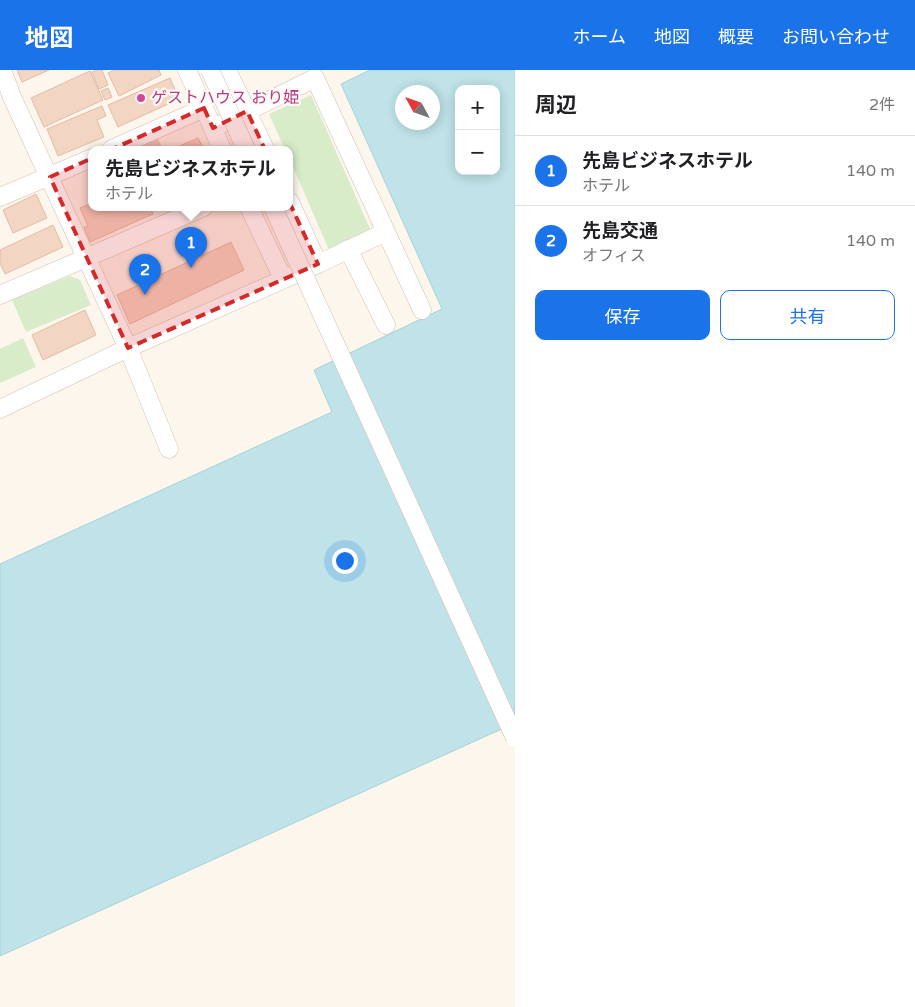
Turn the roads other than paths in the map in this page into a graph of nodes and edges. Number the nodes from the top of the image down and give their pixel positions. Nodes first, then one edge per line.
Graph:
1 (2, 70) edge
2 (188, 70) edge
3 (210, 70) edge
4 (228, 70) edge
5 (6, 100) edge
6 (204, 108) junction
7 (248, 111) junction
8 (212, 128) junction
9 (119, 146) edge
10 (221, 146) edge
11 (245, 146) edge
12 (264, 146) edge
13 (88, 160) edge
14 (50, 177) junction
15 (0, 197) edge
16 (293, 209) edge
17 (195, 211) edge
18 (251, 211) edge
19 (274, 211) edge
20 (386, 232) junction
21 (348, 249) junction
22 (87, 258) junction
23 (318, 264) junction
24 (283, 279) junction
25 (0, 295) edge
26 (422, 310) dead end
27 (386, 325) dead end
28 (128, 348) junction
29 (0, 409) edge
30 (169, 449) dead end
31 (515, 738) edge

1 - 5 street
2 - 6 street
3 - 11 street, bridge
4 - 7 street
5 - 14 street
6 - 8 street
6 - 9 street
7 - 8 street
7 - 12 street
7 - 20 street
8 - 10 street
13 - 14 street
14 - 15 street
14 - 22 street
16 - 23 street
17 - 22 street
18 - 24 street
19 - 31 street, bridge
20 - 21 street
20 - 26 street
21 - 23 street
21 - 27 street
22 - 25 street
22 - 28 street
23 - 24 street
24 - 28 street
28 - 29 street
28 - 30 street

